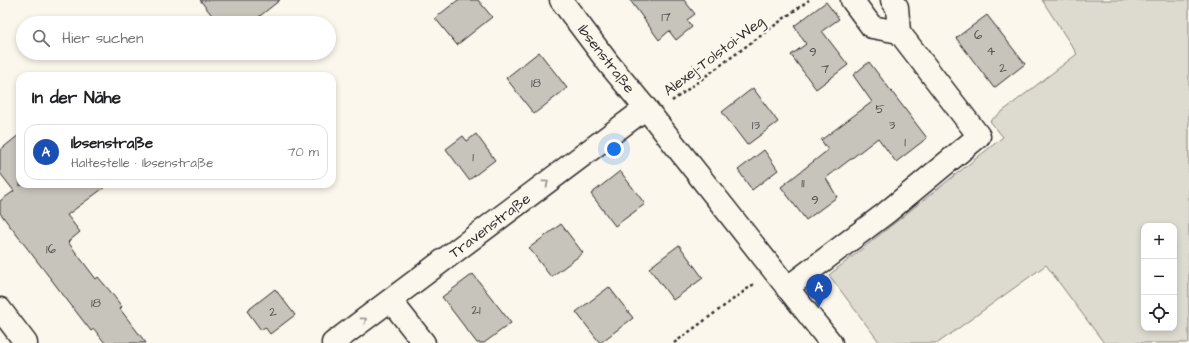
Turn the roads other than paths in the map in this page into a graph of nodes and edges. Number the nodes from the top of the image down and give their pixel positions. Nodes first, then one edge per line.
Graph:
1 (561, 0) edge
2 (852, 0) edge
3 (892, 0) edge
4 (899, 32) junction
5 (649, 112) junction
6 (787, 288) junction
7 (391, 301) junction
8 (0, 309) edge
9 (26, 343) edge
10 (333, 343) edge
11 (424, 343) edge
12 (831, 343) edge

1 - 5 street, Ibsenstraße
2 - 4 street
3 - 4 street
4 - 6 street
5 - 6 street, Ibsenstraße
7 -> 5 street, Travenstraße
6 - 12 street, Ibsenstraße
10 -> 7 street, Travenstraße
7 - 11 street
8 - 9 street

